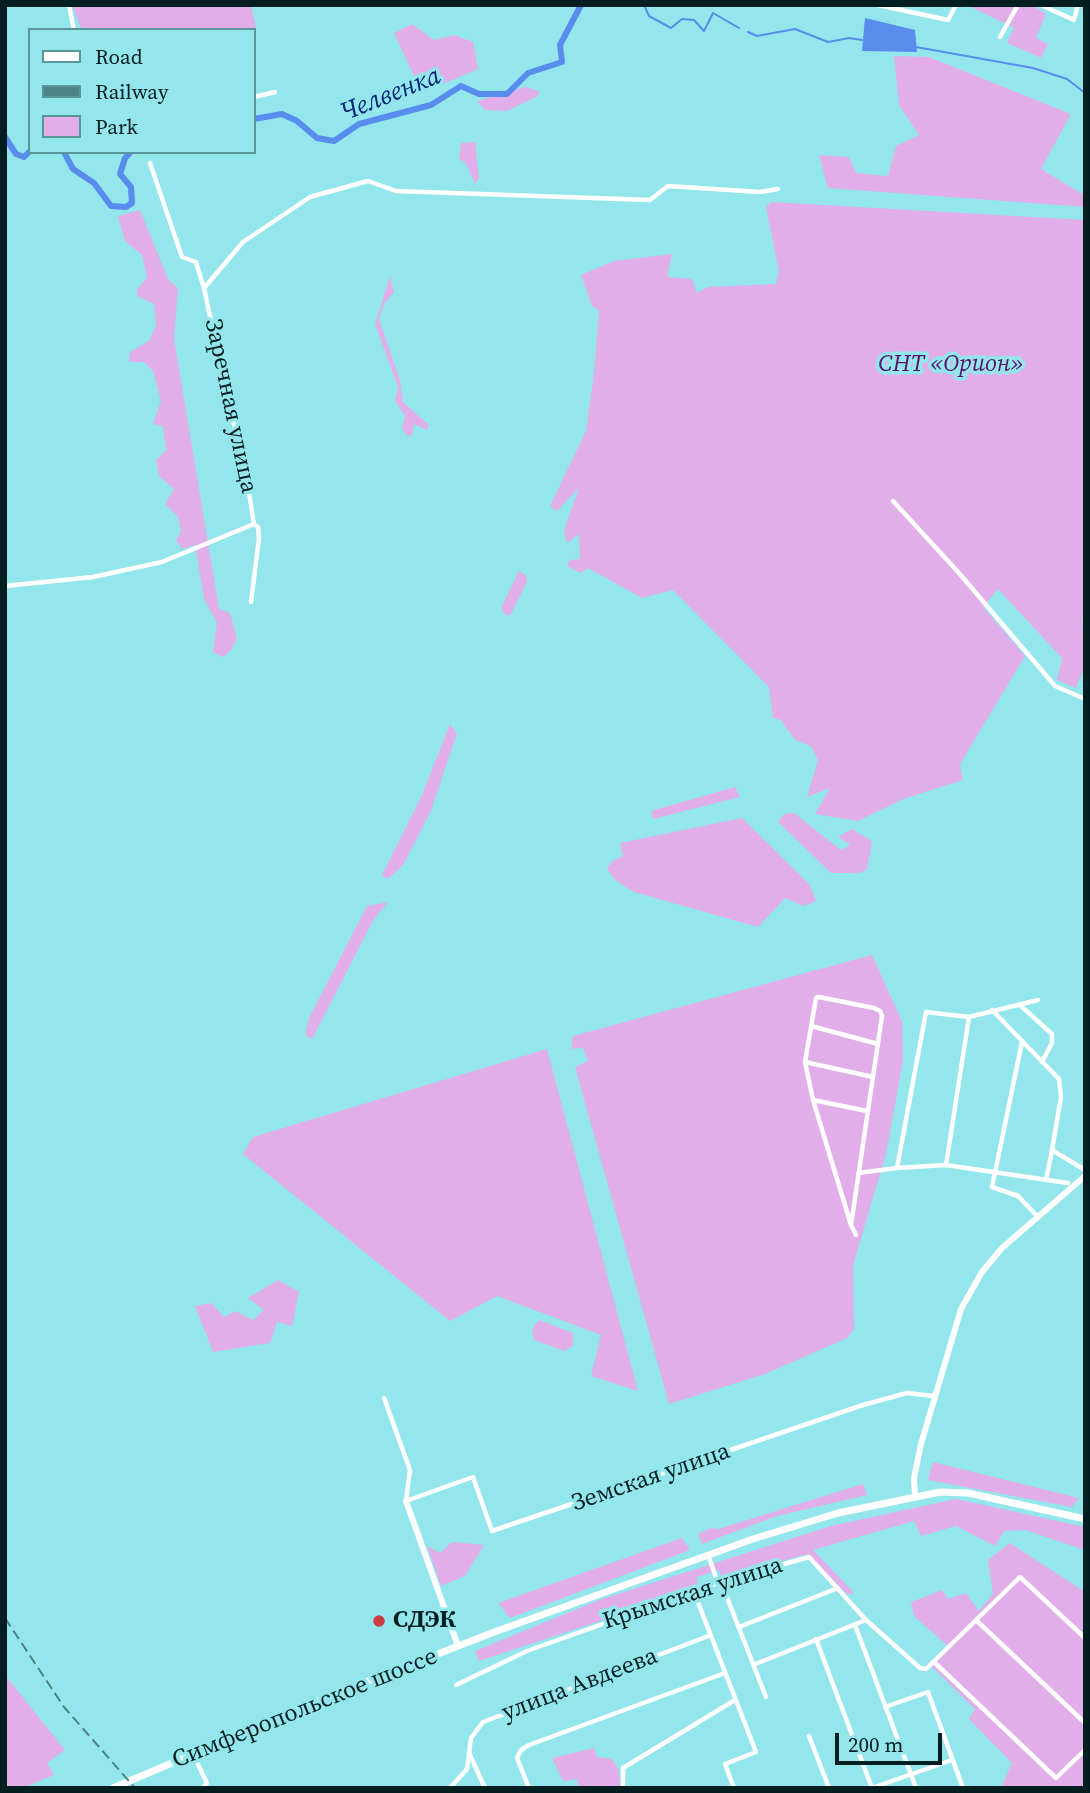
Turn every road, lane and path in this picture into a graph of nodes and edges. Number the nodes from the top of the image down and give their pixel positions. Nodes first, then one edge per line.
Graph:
1 (69, 5) edge
2 (878, 5) edge
3 (956, 5) edge
4 (1018, 5) edge
5 (1041, 5) edge
6 (1079, 5) edge
7 (74, 28) edge
8 (1000, 37) dead end
9 (275, 92) dead end
10 (256, 97) edge
11 (150, 163) dead end
12 (778, 189) dead end
13 (204, 288) junction
14 (893, 501) dead end
15 (254, 524) junction
16 (5, 586) edge
17 (251, 601) dead end
18 (1085, 699) edge
19 (1038, 1000) dead end
20 (1021, 1006) junction
21 (992, 1010) junction
22 (970, 1017) junction
23 (811, 1027) junction
24 (1022, 1042) junction
25 (878, 1044) junction
26 (805, 1062) junction
27 (1042, 1062) junction
28 (873, 1077) junction
29 (813, 1100) junction
30 (867, 1111) junction
31 (1052, 1150) junction
32 (946, 1165) junction
33 (897, 1168) junction
34 (1085, 1170) edge
35 (995, 1172) junction
36 (858, 1173) junction
37 (1085, 1176) edge
38 (1046, 1180) junction
39 (1068, 1183) dead end
40 (1039, 1217) junction
41 (851, 1226) junction
42 (856, 1235) dead end
43 (933, 1396) junction
44 (384, 1398) dead end
45 (915, 1495) junction
46 (406, 1501) junction
47 (1085, 1519) edge
48 (708, 1554) junction
49 (720, 1582) junction
50 (838, 1588) junction
51 (694, 1592) junction
52 (866, 1620) junction
53 (976, 1620) junction
54 (855, 1625) junction
55 (738, 1627) junction
56 (711, 1635) junction
57 (1085, 1638) edge
58 (816, 1639) junction
59 (458, 1646) junction
60 (934, 1662) junction
61 (753, 1665) junction
62 (725, 1673) junction
63 (456, 1685) dead end
64 (766, 1697) dead end
65 (735, 1700) junction
66 (885, 1707) junction
67 (1085, 1723) edge
68 (809, 1736) dead end
69 (1085, 1750) edge
70 (469, 1753) junction
71 (193, 1755) junction
72 (952, 1760) junction
73 (911, 1774) junction
74 (113, 1788) edge
75 (203, 1788) edge
76 (450, 1788) edge
77 (485, 1788) edge
78 (529, 1788) edge
79 (624, 1788) edge
80 (734, 1788) edge
81 (829, 1788) edge
82 (872, 1788) edge
83 (916, 1788) edge
84 (963, 1788) edge

1 - 7 street
2 - 3 street
4 - 8 street
5 - 6 street
9 - 10 street
11 - 13 street, Заречная улица
12 - 13 street
13 - 15 street, Заречная улица
14 - 18 street
15 - 16 street, Заречная улица
15 - 17 street, Заречная улица
19 - 20 street
20 - 21 street
20 - 27 street
21 - 22 street
21 - 24 street
22 - 32 street
22 - 33 street
23 - 25 street
23 - 25 street
23 - 26 street
24 - 27 street
24 - 35 street
25 - 28 street
26 - 28 street
26 - 29 street
27 - 31 street
28 - 30 street
29 - 30 street
29 - 41 street
30 - 36 street
31 - 34 street
31 - 38 street
32 - 33 street
32 - 35 street
33 - 36 street
35 - 38 street
35 - 40 street
36 - 41 street
37 - 40 street
38 - 39 street
40 - 43 street
41 - 42 street
43 - 45 street
43 - 46 street, Земская улица
44 - 46 street
45 - 47 main road, Симферопольское шоссе
45 - 48 main road, Симферопольское шоссе
46 - 59 street
48 - 49 street
48 - 59 main road, Симферопольское шоссе
49 - 50 street, Крымская улица
49 - 51 street, Крымская улица
49 - 55 street
50 - 52 street, Крымская улица
50 - 55 street
51 - 56 street
51 - 63 street, Крымская улица
52 - 54 street
52 - 60 street, Крымская улица
53 - 57 street
53 - 60 street
53 - 67 street
54 - 58 street
54 - 66 street
55 - 61 street
56 - 62 street
56 - 70 street, улица Авдеева
58 - 61 street
58 - 82 street
59 - 71 main road, Симферопольское шоссе
60 - 69 street
61 - 64 street
62 - 65 street
62 - 78 street
65 - 79 street
65 - 80 street
66 - 72 street
66 - 73 street
68 - 81 street
70 - 76 street, улица Авдеева
70 - 77 street
71 - 74 main road, Симферопольское шоссе
71 - 75 street
72 - 73 street
72 - 84 street
73 - 82 street
73 - 83 street

